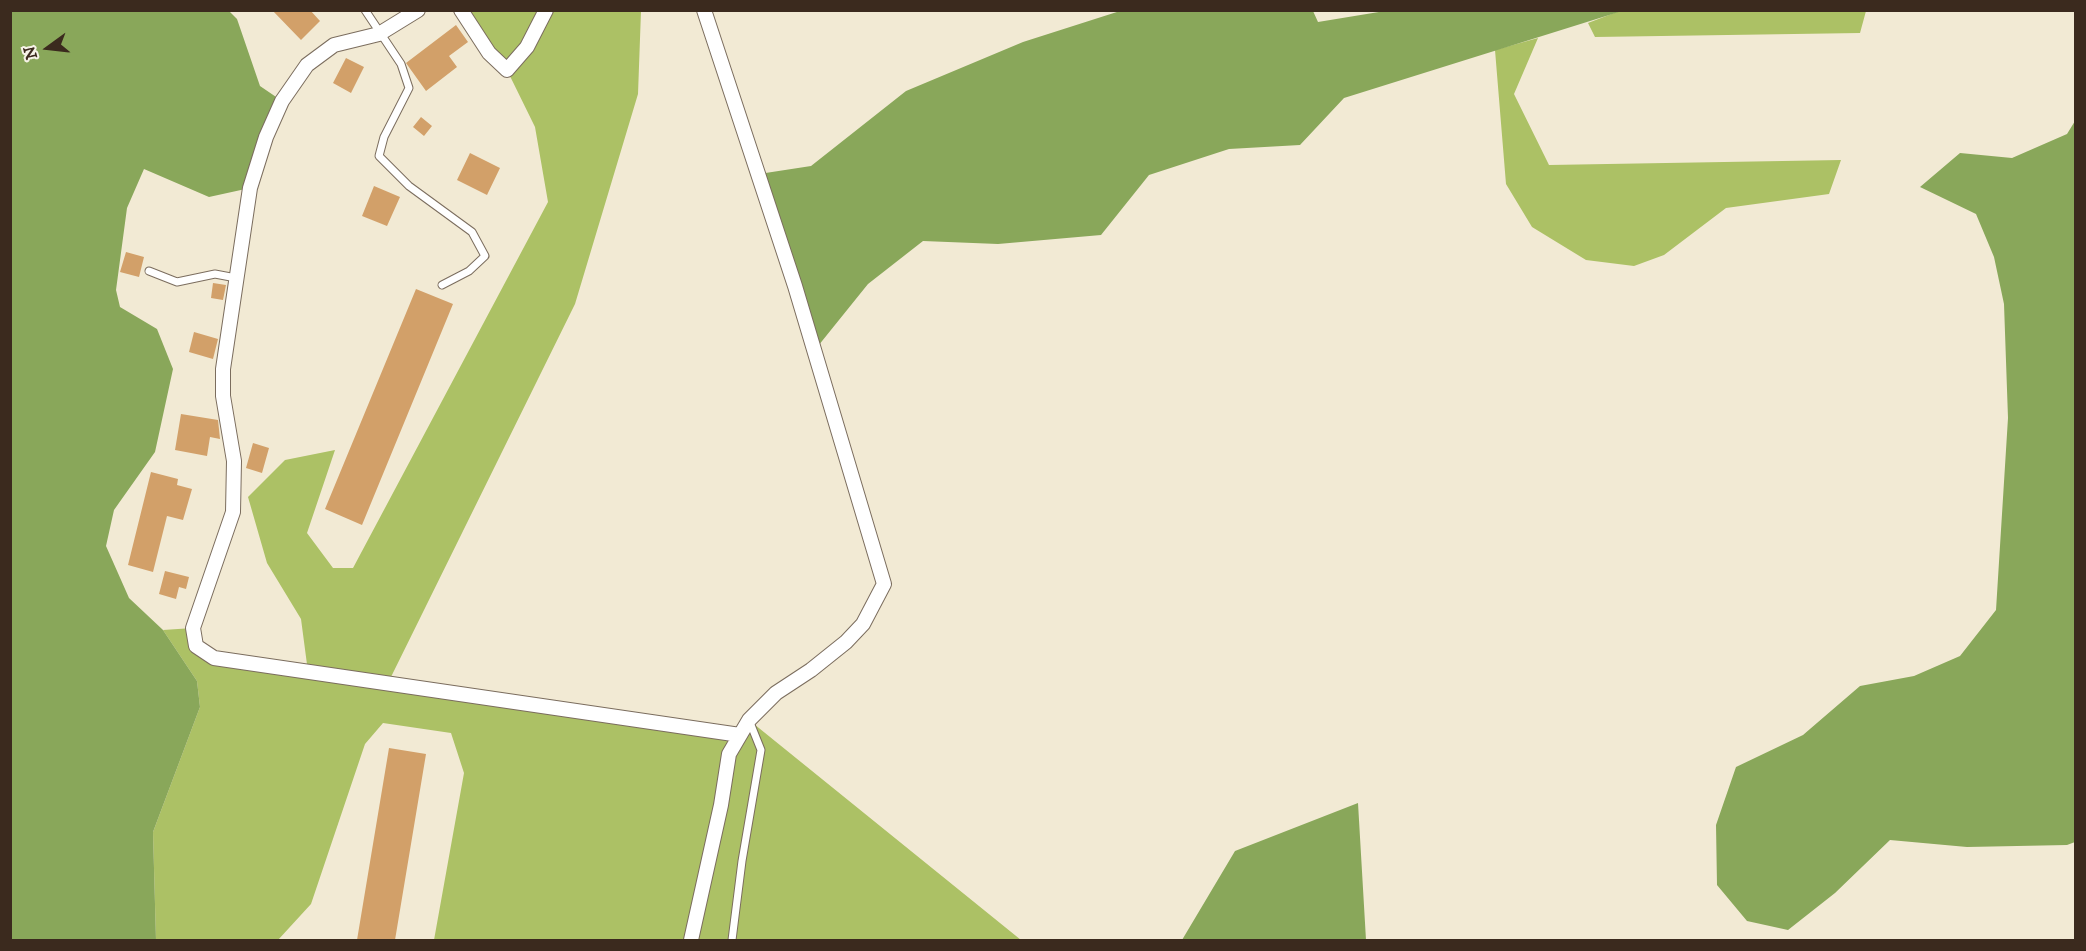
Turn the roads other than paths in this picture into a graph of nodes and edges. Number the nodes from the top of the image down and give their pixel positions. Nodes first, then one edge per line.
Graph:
1 (365, 10) edge
2 (418, 10) edge
3 (461, 10) edge
4 (546, 10) edge
5 (704, 10) edge
6 (379, 34) junction
7 (149, 271) dead end
8 (236, 278) junction
9 (442, 285) dead end
10 (749, 720) junction
11 (740, 735) junction
12 (691, 940) edge
13 (732, 940) edge

1 - 6 lane
2 - 6 street
3 - 4 street
5 - 10 street
6 - 8 street
6 - 9 lane
7 - 8 lane
8 - 11 street
10 - 11 street
10 - 13 lane
11 - 12 street

